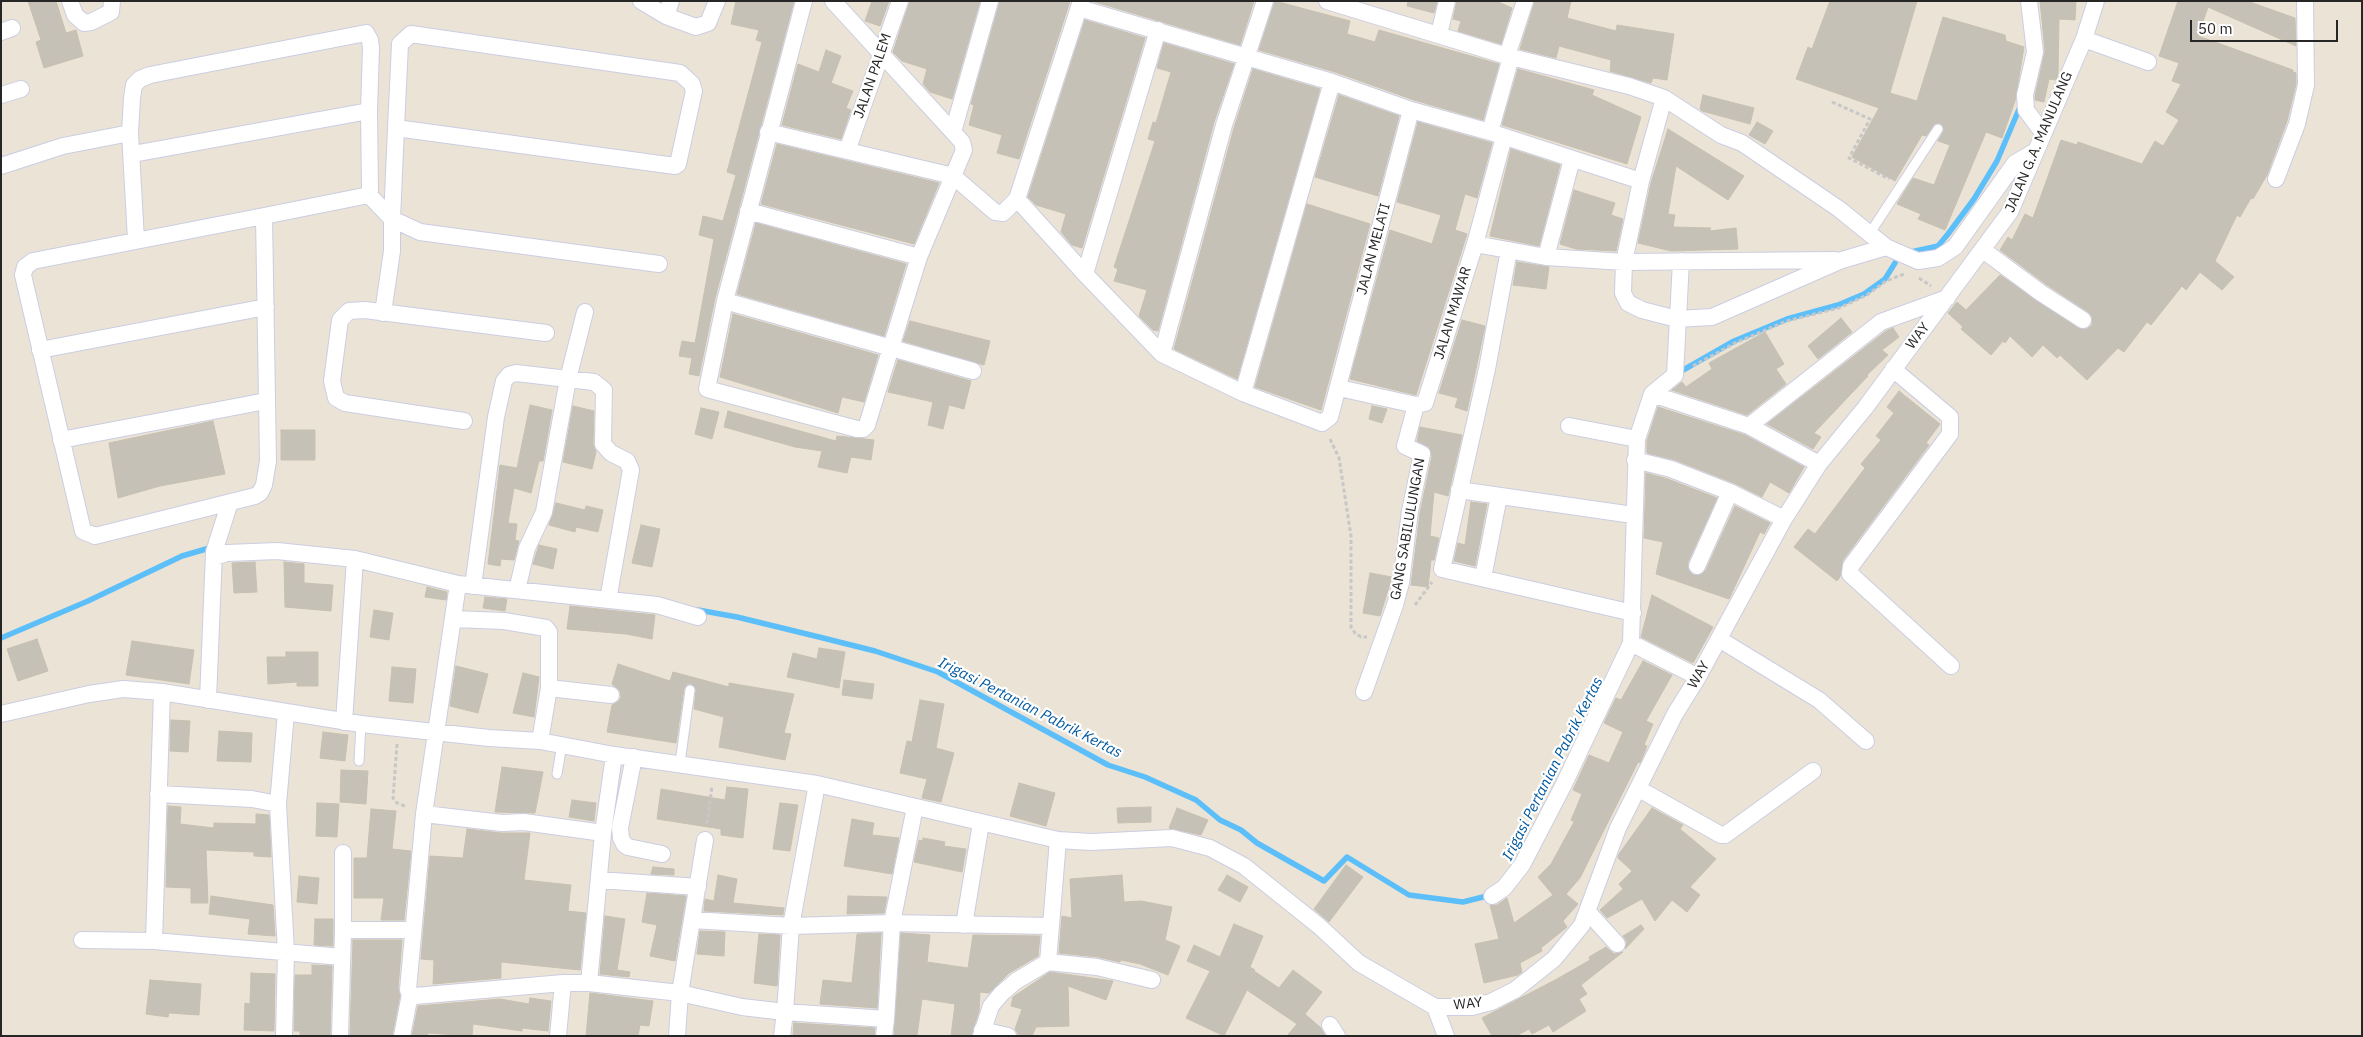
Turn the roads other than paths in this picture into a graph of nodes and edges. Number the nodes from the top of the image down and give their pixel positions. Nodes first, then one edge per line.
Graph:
1 (70, 1) edge
2 (112, 1) edge
3 (641, 1) edge
4 (718, 1) edge
5 (804, 1) edge
6 (833, 1) edge
7 (900, 1) edge
8 (990, 1) edge
9 (1265, 1) edge
10 (1327, 1) edge
11 (1447, 1) edge
12 (1525, 1) edge
13 (2029, 1) edge
14 (2096, 1) edge
15 (2305, 1) edge
16 (1080, 5) edge
17 (669, 9) edge
18 (1158, 30) junction
19 (1439, 34) junction
20 (2084, 39) junction
21 (881, 55) junction
22 (1509, 56) junction
23 (1246, 57) junction
24 (2148, 62) dead end
25 (1332, 82) junction
26 (21, 89) dead end
27 (1, 95) edge
28 (1664, 98) junction
29 (1411, 110) junction
30 (368, 111) junction
31 (396, 128) junction
32 (1938, 129) dead end
33 (768, 132) junction
34 (953, 132) junction
35 (130, 133) junction
36 (2042, 133) junction
37 (1497, 134) junction
38 (847, 151) junction
39 (2034, 152) junction
40 (132, 154) junction
41 (1572, 159) junction
42 (1, 166) edge
43 (953, 176) junction
44 (2276, 179) dead end
45 (1641, 181) junction
46 (368, 195) junction
47 (1017, 199) junction
48 (748, 211) junction
49 (264, 216) junction
50 (392, 220) junction
51 (1870, 234) junction
52 (136, 240) junction
53 (1474, 244) junction
54 (1886, 247) junction
55 (1509, 250) junction
56 (1983, 250) junction
57 (919, 257) junction
58 (1546, 257) junction
59 (1681, 260) junction
60 (1842, 260) junction
61 (1624, 262) junction
62 (658, 264) dead end
63 (1085, 274) junction
64 (1948, 298) junction
65 (725, 301) junction
66 (266, 307) junction
67 (585, 312) dead end
68 (383, 313) junction
69 (1677, 319) junction
70 (2083, 320) dead end
71 (546, 334) dead end
72 (891, 348) junction
73 (40, 350) junction
74 (1162, 354) junction
75 (1893, 369) junction
76 (973, 371) dead end
77 (568, 379) junction
78 (1339, 388) junction
79 (1243, 393) junction
80 (1652, 394) junction
81 (266, 400) junction
82 (1416, 405) junction
83 (464, 421) dead end
84 (1569, 426) dead end
85 (1749, 426) junction
86 (1637, 439) junction
87 (61, 440) junction
88 (1635, 460) junction
89 (1819, 464) junction
90 (1459, 490) junction
91 (1730, 492) junction
92 (1499, 496) junction
93 (230, 502) junction
94 (1633, 515) junction
95 (1784, 519) junction
96 (214, 550) junction
97 (355, 559) junction
98 (1698, 566) dead end
99 (1483, 578) junction
100 (466, 585) junction
101 (517, 590) junction
102 (608, 600) junction
103 (1633, 613) junction
104 (698, 618) dead end
105 (454, 619) junction
106 (1719, 639) junction
107 (1631, 643) junction
108 (1951, 666) dead end
109 (1698, 677) junction
110 (548, 688) junction
111 (690, 690) dead end
112 (162, 692) junction
113 (1364, 692) dead end
114 (611, 695) dead end
115 (208, 700) junction
116 (286, 713) junction
117 (1, 714) edge
118 (344, 722) junction
119 (361, 724) junction
120 (438, 731) junction
121 (1866, 740) dead end
122 (540, 741) junction
123 (562, 744) junction
124 (614, 754) junction
125 (634, 758) junction
126 (359, 761) dead end
127 (680, 763) junction
128 (1813, 771) dead end
129 (557, 774) dead end
130 (817, 784) junction
131 (1639, 789) junction
132 (158, 794) junction
133 (278, 804) junction
134 (915, 807) junction
135 (424, 814) junction
136 (981, 823) junction
137 (603, 833) junction
138 (705, 840) road end
139 (1058, 840) junction
140 (343, 853) dead end
141 (662, 854) dead end
142 (599, 880) junction
143 (698, 887) junction
144 (1492, 896) dead end
145 (1588, 912) junction
146 (692, 920) junction
147 (892, 923) junction
148 (964, 925) junction
149 (791, 926) junction
150 (1051, 926) junction
151 (343, 930) junction
152 (413, 930) junction
153 (82, 940) dead end
154 (154, 940) junction
155 (1617, 944) dead end
156 (286, 952) junction
157 (342, 957) junction
158 (1048, 962) junction
159 (1152, 980) dead end
160 (562, 984) junction
161 (588, 984) junction
162 (680, 993) junction
163 (410, 994) junction
164 (1435, 1007) junction
165 (785, 1012) junction
166 (886, 1019) junction
167 (981, 1033) edge
168 (284, 1036) edge
169 (340, 1036) edge
170 (402, 1036) edge
171 (558, 1036) edge
172 (677, 1036) edge
173 (782, 1036) edge
174 (884, 1036) edge
175 (1008, 1036) edge
176 (1446, 1036) edge

1 - 2 street
3 - 17 street
4 - 17 street
5 - 33 street
6 - 21 street
7 - 21 street, JALAN PALEM
8 - 34 street
9 - 23 street
10 - 19 street
11 - 19 street
12 - 22 street, JALAN MAWAR
13 - 36 street
14 - 20 street, JALAN G.A. MANULANG
15 - 44 street
16 - 18 street
16 - 47 street
18 - 23 street
18 - 63 street
19 - 22 street
20 - 24 street
20 - 36 street, JALAN G.A. MANULANG
21 - 34 street
21 - 38 street, JALAN PALEM
22 - 28 street
22 - 37 street, JALAN MAWAR
23 - 25 street
23 - 74 street
25 - 29 street
25 - 79 street
26 - 27 street
28 - 45 street
28 - 51 street
29 - 37 street
29 - 78 street, JALAN MELATI
30 - 35 street
30 - 40 street
30 - 46 street
31 - 31 street
31 - 50 street
32 - 51 lane
33 - 38 street
33 - 48 street
34 - 43 street
35 - 40 street
35 - 42 street
36 - 39 street, JALAN G.A. MANULANG
37 - 41 street
37 - 53 street, JALAN MAWAR
38 - 43 street
39 - 54 street
39 - 56 street, JALAN G.A. MANULANG
40 - 52 street
41 - 45 street
41 - 58 street
43 - 47 street
43 - 57 street
45 - 61 street
46 - 49 street
46 - 50 street
47 - 63 street
48 - 57 street
48 - 65 street
49 - 52 street
49 - 66 street
50 - 62 street
50 - 68 street
51 - 54 street
52 - 73 street
53 - 55 street
53 - 82 street, JALAN MAWAR
54 - 60 street
55 - 58 street
55 - 90 street
56 - 64 street, JALAN G.A. MANULANG
56 - 70 street
57 - 72 street
58 - 61 street
59 - 60 street
59 - 61 street
59 - 69 street
60 - 69 street
61 - 69 street
63 - 74 street
64 - 75 street, WAY
64 - 85 street
65 - 72 street
65 - 72 street
66 - 73 street
66 - 81 street
67 - 77 street
68 - 71 street
68 - 83 street
69 - 80 street
72 - 76 street
73 - 87 street
74 - 79 street
75 - 89 street, WAY
75 - 108 street
77 - 100 street
77 - 101 street
77 - 102 street
78 - 79 street, JALAN MELATI
78 - 82 street
80 - 85 street
80 - 86 street
81 - 87 street
81 - 93 street
82 - 113 street, GANG SABILULUNGAN
84 - 86 street
85 - 89 street
86 - 88 street
87 - 93 street
88 - 91 street
88 - 94 street
89 - 95 street, WAY
90 - 92 street
90 - 99 street
91 - 95 street
91 - 98 street
92 - 94 street
92 - 99 street
93 - 96 street
94 - 103 street
95 - 106 street, WAY
96 - 97 street
96 - 115 street
97 - 100 street
97 - 118 street
99 - 103 street
100 - 101 street
100 - 105 street
101 - 102 street
102 - 104 street
103 - 107 street
105 - 110 street
105 - 120 street
106 - 109 street, WAY
106 - 121 street
107 - 109 street
107 - 144 street
109 - 131 street, WAY
110 - 114 street
110 - 122 street
111 - 127 lane
112 - 115 street
112 - 117 street
112 - 132 street
115 - 116 street
116 - 118 street
116 - 133 street
118 - 119 street
119 - 120 street
119 - 126 lane
120 - 122 street
120 - 135 street
122 - 123 street
123 - 124 street
123 - 129 lane
124 - 125 street
124 - 137 street
125 - 127 street
125 - 141 street
127 - 130 street
128 - 131 street
130 - 134 street
130 - 149 street
131 - 145 street, WAY
132 - 133 street
132 - 154 street
133 - 156 street
134 - 136 street
134 - 147 street
135 - 137 street
135 - 152 street
136 - 139 street
136 - 148 street
137 - 142 street
138 - 143 street
139 - 150 street
139 - 164 street
140 - 151 street
142 - 143 street
142 - 161 street
143 - 146 street
145 - 155 street
145 - 164 street, WAY
146 - 149 street
146 - 162 street
147 - 148 street
147 - 149 street
147 - 166 street
148 - 150 street
149 - 165 street
150 - 158 street
151 - 152 street
151 - 157 street
152 - 163 street
153 - 154 street
154 - 156 street
156 - 157 street
156 - 168 street
157 - 169 street
158 - 159 street
158 - 167 street
160 - 161 street
160 - 163 street
160 - 171 street
161 - 162 street
162 - 165 street
162 - 172 street
163 - 170 street
164 - 176 street
165 - 166 street
165 - 173 street
166 - 174 street
167 - 175 street

